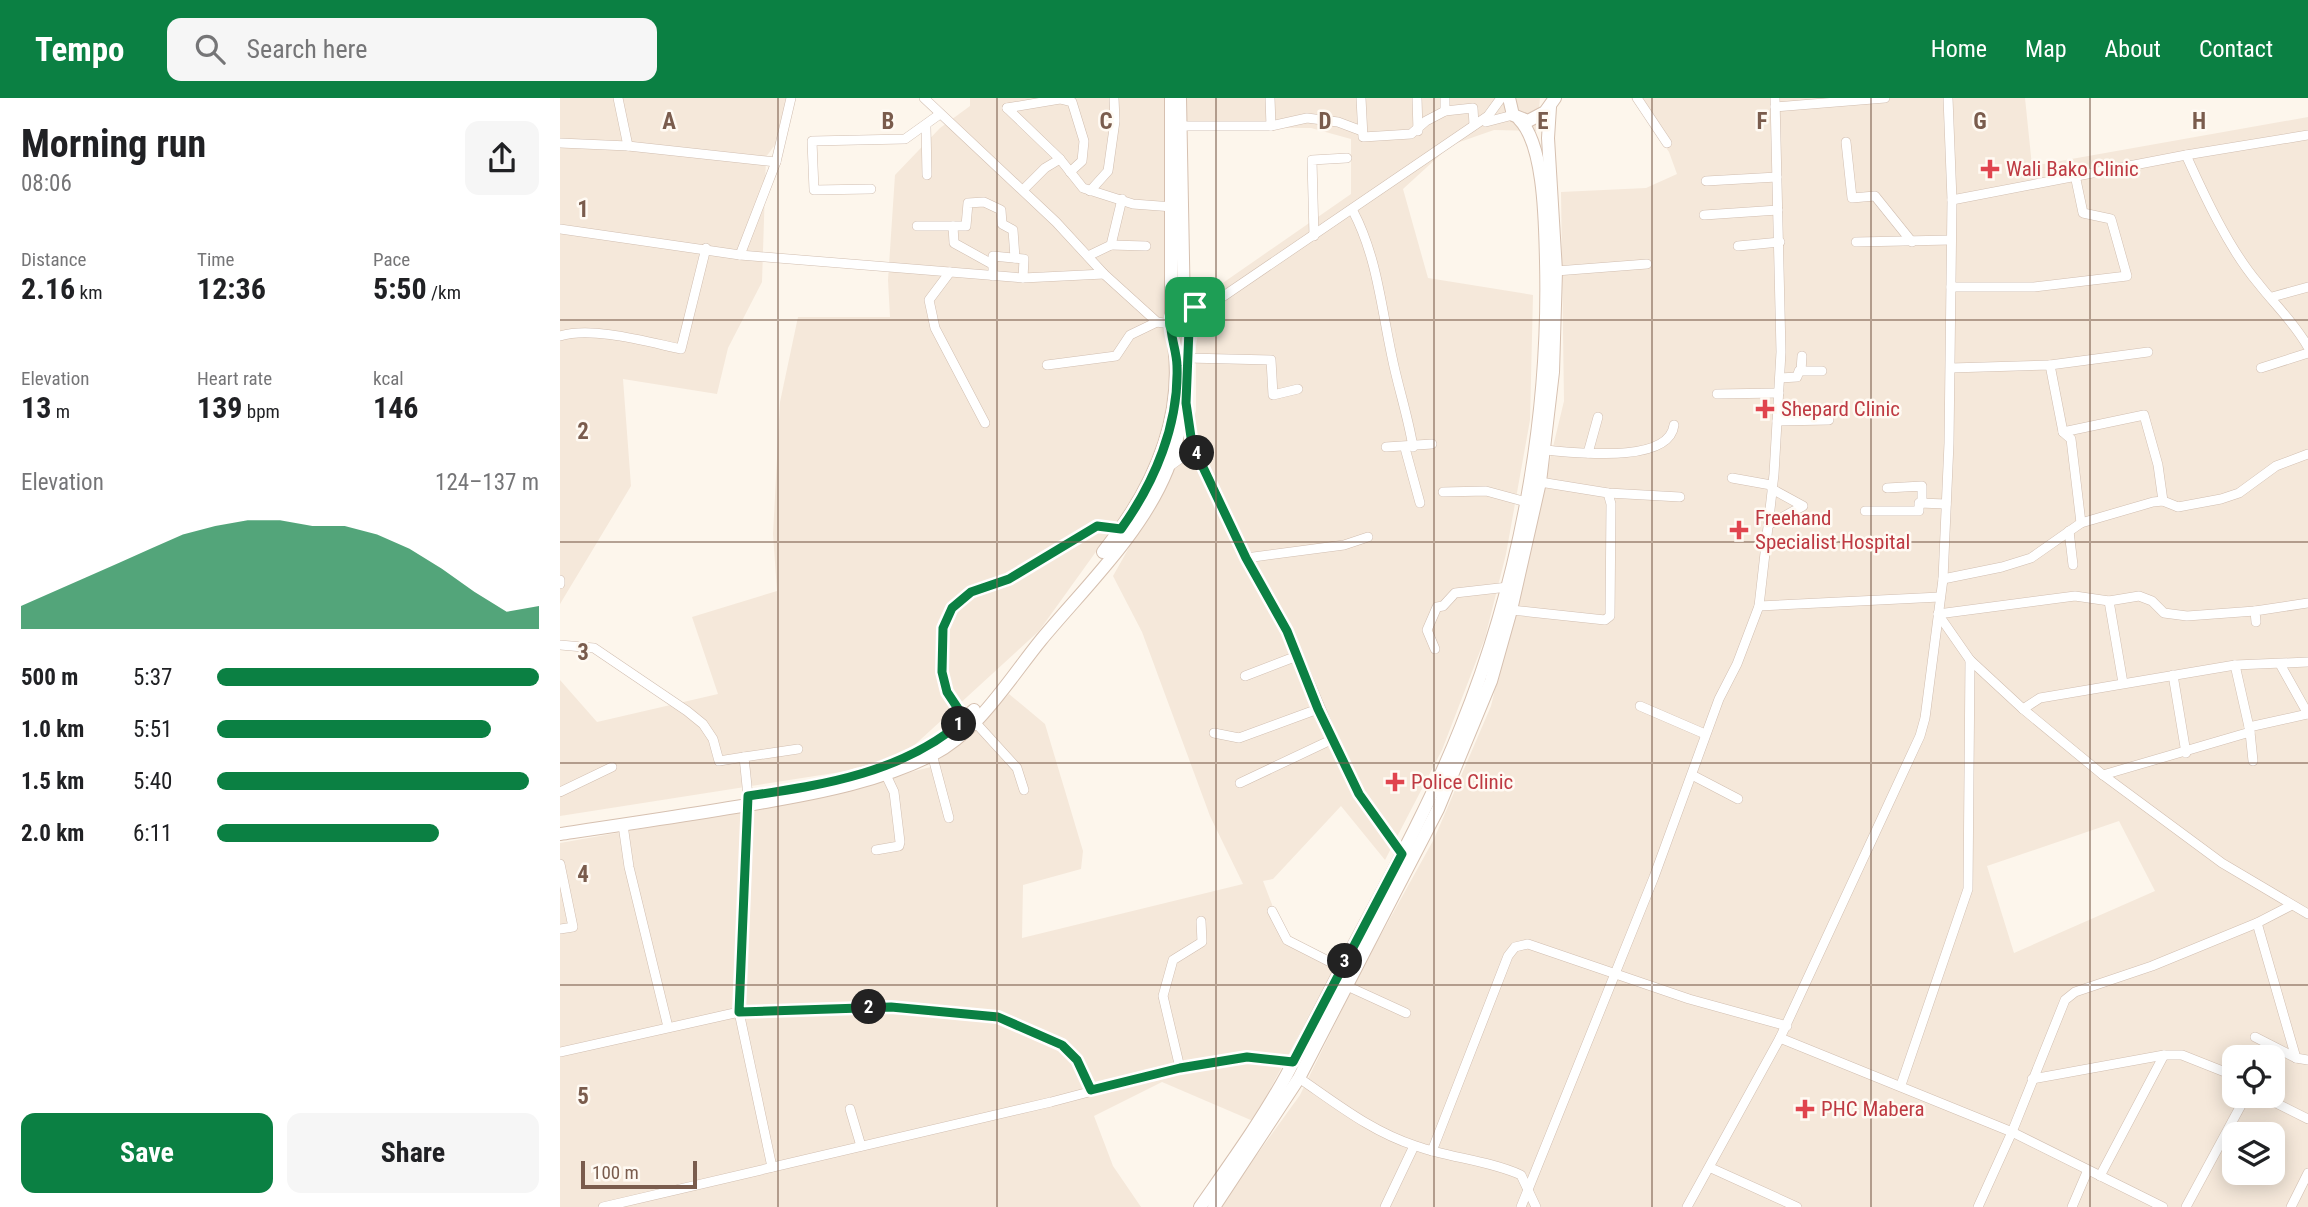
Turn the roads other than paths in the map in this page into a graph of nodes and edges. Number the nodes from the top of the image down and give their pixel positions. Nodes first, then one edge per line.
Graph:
1 (618, 98) edge
2 (791, 98) edge
3 (924, 98) edge
4 (1114, 98) edge
5 (1171, 98) edge
6 (1180, 98) edge
7 (1269, 98) edge
8 (1361, 98) edge
9 (1417, 98) edge
10 (1445, 98) edge
11 (1501, 98) edge
12 (1509, 98) edge
13 (1637, 98) edge
14 (1885, 98) edge
15 (1948, 98) edge
16 (1775, 102) edge
17 (1552, 103) edge
18 (1445, 111) junction
19 (940, 114) junction
20 (1516, 117) junction
21 (1474, 125) junction
22 (1180, 126) junction
23 (1271, 126) junction
24 (926, 127) junction
25 (1362, 131) junction
26 (1418, 131) junction
27 (2308, 135) edge
28 (1846, 142) dead end
29 (560, 143) edge
30 (1667, 143) dead end
31 (628, 146) junction
32 (2186, 155) junction
33 (1347, 158) dead end
34 (1060, 159) junction
35 (776, 162) junction
36 (1070, 172) junction
37 (927, 175) dead end
38 (2075, 175) junction
39 (1777, 177) junction
40 (1706, 181) dead end
41 (871, 190) dead end
42 (1023, 190) junction
43 (1090, 191) junction
44 (1122, 199) junction
45 (1952, 200) junction
46 (1173, 207) junction
47 (1778, 210) junction
48 (1353, 211) junction
49 (1704, 215) dead end
50 (917, 226) dead end
51 (953, 226) junction
52 (560, 229) edge
53 (1314, 236) junction
54 (1951, 240) junction
55 (1780, 242) junction
56 (1856, 242) dead end
57 (1912, 242) junction
58 (1111, 245) junction
59 (1146, 246) dead end
60 (1738, 246) dead end
61 (706, 248) junction
62 (740, 255) junction
63 (1088, 256) junction
64 (1015, 258) junction
65 (992, 264) junction
66 (1647, 264) dead end
67 (1556, 271) junction
68 (950, 272) junction
69 (1104, 274) junction
70 (993, 276) junction
71 (1023, 278) junction
72 (1951, 287) junction
73 (2308, 287) edge
74 (2272, 297) junction
75 (1177, 321) junction
76 (2304, 330) edge
77 (560, 336) edge
78 (2308, 347) edge
79 (2148, 352) dead end
80 (2308, 353) edge
81 (1802, 356) dead end
82 (1187, 358) junction
83 (1047, 365) dead end
84 (2050, 365) junction
85 (1951, 368) junction
86 (2261, 368) dead end
87 (1801, 371) junction
88 (1822, 371) dead end
89 (1780, 378) junction
90 (1298, 389) dead end
91 (1779, 393) junction
92 (1717, 394) dead end
93 (1186, 403) junction
94 (1598, 417) dead end
95 (1829, 420) dead end
96 (1777, 421) junction
97 (985, 423) dead end
98 (1674, 425) dead end
99 (2063, 432) junction
100 (1432, 444) dead end
101 (1387, 447) dead end
102 (1409, 447) junction
103 (1544, 450) junction
104 (1588, 453) junction
105 (2308, 454) edge
106 (1201, 463) junction
107 (1167, 470) junction
108 (1732, 478) dead end
109 (1540, 482) junction
110 (1772, 487) junction
111 (1887, 488) dead end
112 (1443, 492) dead end
113 (1608, 493) junction
114 (1680, 497) dead end
115 (2163, 501) junction
116 (1525, 502) junction
117 (1420, 503) dead end
118 (1922, 503) junction
119 (1946, 504) junction
120 (1865, 511) dead end
121 (2081, 523) junction
122 (1768, 525) junction
123 (1121, 529) junction
124 (2069, 531) junction
125 (1368, 537) dead end
126 (1246, 558) junction
127 (2073, 565) dead end
128 (1943, 579) junction
129 (1508, 587) junction
130 (1940, 597) junction
131 (2109, 601) junction
132 (2308, 603) edge
133 (1759, 606) junction
134 (1511, 610) junction
135 (2256, 611) junction
136 (1938, 614) junction
137 (2256, 622) dead end
138 (560, 645) edge
139 (1435, 649) dead end
140 (1297, 656) junction
141 (1970, 660) junction
142 (2308, 662) edge
143 (2280, 664) junction
144 (2235, 665) junction
145 (2172, 675) junction
146 (1245, 676) dead end
147 (2123, 683) junction
148 (1640, 706) dead end
149 (1318, 709) junction
150 (2023, 709) junction
151 (2308, 714) edge
152 (969, 720) junction
153 (2250, 729) junction
154 (1214, 733) dead end
155 (1705, 734) junction
156 (1333, 739) junction
157 (798, 749) dead end
158 (2186, 753) junction
159 (933, 754) junction
160 (744, 757) junction
161 (2253, 761) dead end
162 (612, 767) dead end
163 (886, 775) junction
164 (1692, 775) junction
165 (2103, 775) junction
166 (1240, 783) dead end
167 (1024, 790) dead end
168 (560, 792) edge
169 (1738, 799) dead end
170 (747, 801) junction
171 (949, 818) dead end
172 (623, 825) junction
173 (560, 826) edge
174 (560, 834) edge
175 (876, 850) dead end
176 (1406, 859) junction
177 (560, 864) edge
178 (2290, 906) junction
179 (1272, 911) dead end
180 (2308, 914) edge
181 (1200, 921) dead end
182 (2257, 923) junction
183 (560, 929) edge
184 (1342, 968) junction
185 (1612, 975) junction
186 (1347, 986) junction
187 (739, 1012) junction
188 (1406, 1013) dead end
189 (1787, 1026) junction
190 (668, 1027) junction
191 (2255, 1037) dead end
192 (1780, 1038) junction
193 (560, 1052) edge
194 (2164, 1055) junction
195 (2296, 1058) junction
196 (2308, 1060) edge
197 (1293, 1062) junction
198 (1180, 1068) junction
199 (2222, 1071) edge
200 (1299, 1078) junction
201 (2032, 1079) junction
202 (1900, 1085) junction
203 (1091, 1090) junction
204 (2240, 1108) edge
205 (2285, 1108) edge
206 (850, 1109) dead end
207 (2308, 1119) edge
208 (2012, 1132) junction
209 (861, 1146) junction
210 (1414, 1146) junction
211 (1432, 1151) junction
212 (772, 1167) junction
213 (1711, 1168) junction
214 (2087, 1172) junction
215 (2308, 1174) edge
216 (2100, 1176) junction
217 (1528, 1188) junction
218 (603, 1207) edge
219 (1200, 1207) edge
220 (1214, 1207) edge
221 (1385, 1207) edge
222 (1521, 1207) edge
223 (1536, 1207) edge
224 (1687, 1207) edge
225 (1797, 1207) edge
226 (1978, 1207) edge
227 (2072, 1207) edge
228 (2162, 1207) edge
229 (2186, 1207) edge
230 (2291, 1207) edge

1 - 31 street
2 - 35 street
3 - 19 street
4 - 43 street
5 - 46 main road
6 - 22 main road
7 - 23 street
8 - 25 street
9 - 26 street
10 - 18 street
11 - 21 street
12 - 20 main road
13 - 30 street
14 - 16 street
15 - 45 street
16 - 39 street
17 - 20 main road
17 - 67 main road
18 - 21 street
18 - 26 street
19 - 24 street
19 - 42 street
20 - 21 street
20 - 116 main road
21 - 48 street
22 - 23 street
22 - 75 main road
23 - 25 street
24 - 37 street
24 - 41 street
25 - 26 street
27 - 32 street
28 - 57 street
29 - 31 street
31 - 35 street
32 - 38 street
32 - 74 street
33 - 53 street
34 - 36 street
34 - 36 street
34 - 42 street
35 - 62 street
36 - 43 street
38 - 45 street
38 - 72 street
39 - 40 street
39 - 47 street
42 - 63 street
43 - 44 street
44 - 46 street
44 - 58 street
45 - 54 street
46 - 75 main road
47 - 49 street
47 - 55 street
48 - 53 street
48 - 102 street
50 - 51 street
51 - 64 street
51 - 65 street
52 - 61 street
53 - 75 street
54 - 57 street
54 - 72 street
55 - 60 street
55 - 89 street
56 - 57 street
58 - 59 street
58 - 63 street
61 - 62 street
61 - 77 street
62 - 68 street
63 - 69 street
64 - 65 street
64 - 71 street
65 - 70 street
66 - 67 street
67 - 103 main road
68 - 70 street
68 - 97 street
69 - 71 street
69 - 75 street
70 - 71 street
72 - 85 street
73 - 74 street
74 - 76 street
75 - 82 main road
75 - 83 street
75 - 123 main road
76 - 78 street
79 - 84 street
80 - 86 street
81 - 87 street
82 - 90 street
82 - 93 main road
84 - 85 street
84 - 99 street
85 - 119 street
87 - 88 street
87 - 89 street
89 - 91 street
91 - 92 street
91 - 96 street
93 - 106 street
93 - 107 main road
94 - 104 street
95 - 96 street
96 - 110 street
98 - 104 street
99 - 115 street
99 - 121 street
100 - 102 street
101 - 102 street
102 - 117 street
103 - 104 street
103 - 109 main road
105 - 115 street
106 - 107 street
106 - 126 street
107 - 152 main road
108 - 110 street
109 - 113 street
109 - 134 main road
110 - 122 street
110 - 122 street
111 - 118 street
112 - 116 street
113 - 114 street
113 - 134 street
115 - 121 street
116 - 129 main road
118 - 119 street
118 - 120 street
119 - 128 street
121 - 124 street
122 - 133 street
123 - 152 main road
123 - 152 street
124 - 127 street
124 - 128 street
125 - 126 street
126 - 140 street
128 - 130 street
129 - 139 street
129 - 176 main road
130 - 133 street
130 - 136 street
131 - 135 street
131 - 136 street
131 - 147 street
132 - 135 street
133 - 155 street
134 - 176 main road
135 - 137 street
136 - 141 street
136 - 189 street
138 - 160 street
140 - 146 street
140 - 149 street
141 - 150 street
141 - 202 street
142 - 143 street
143 - 144 street
143 - 151 street
144 - 145 street
144 - 153 street
145 - 147 street
145 - 158 street
147 - 150 street
148 - 155 street
149 - 154 street
149 - 156 street
150 - 165 street
151 - 153 street
152 - 159 main road
152 - 167 street
152 - 170 main road
153 - 158 street
153 - 161 street
155 - 164 street
156 - 166 street
156 - 176 street
157 - 160 street
158 - 165 street
159 - 163 main road
159 - 171 street
160 - 170 street
162 - 168 street
163 - 170 main road
163 - 175 street
164 - 169 street
164 - 185 street
165 - 178 street
170 - 172 main road
170 - 173 main road
170 - 187 street
172 - 174 main road
172 - 190 street
176 - 184 main road
176 - 186 main road
177 - 183 street
178 - 180 street
178 - 182 street
179 - 184 street
181 - 198 street
182 - 195 street
182 - 201 street
184 - 197 main road
185 - 189 street
185 - 211 street
185 - 217 street
186 - 188 street
186 - 200 main road
187 - 190 street
187 - 203 street
187 - 212 street
189 - 192 street
190 - 193 street
191 - 195 street
192 - 202 street
192 - 213 street
194 - 199 street
194 - 201 street
194 - 216 street
195 - 196 street
197 - 198 street
197 - 219 main road
198 - 203 street
200 - 210 street
200 - 220 main road
201 - 208 street
202 - 208 street
203 - 209 street
204 - 229 street
205 - 207 street
206 - 209 street
208 - 214 street
208 - 226 street
209 - 212 street
210 - 211 street
210 - 221 street
211 - 217 street
212 - 218 street
213 - 224 street
213 - 225 street
214 - 216 street
214 - 227 street
215 - 230 street
216 - 228 street
217 - 222 street
217 - 223 street

